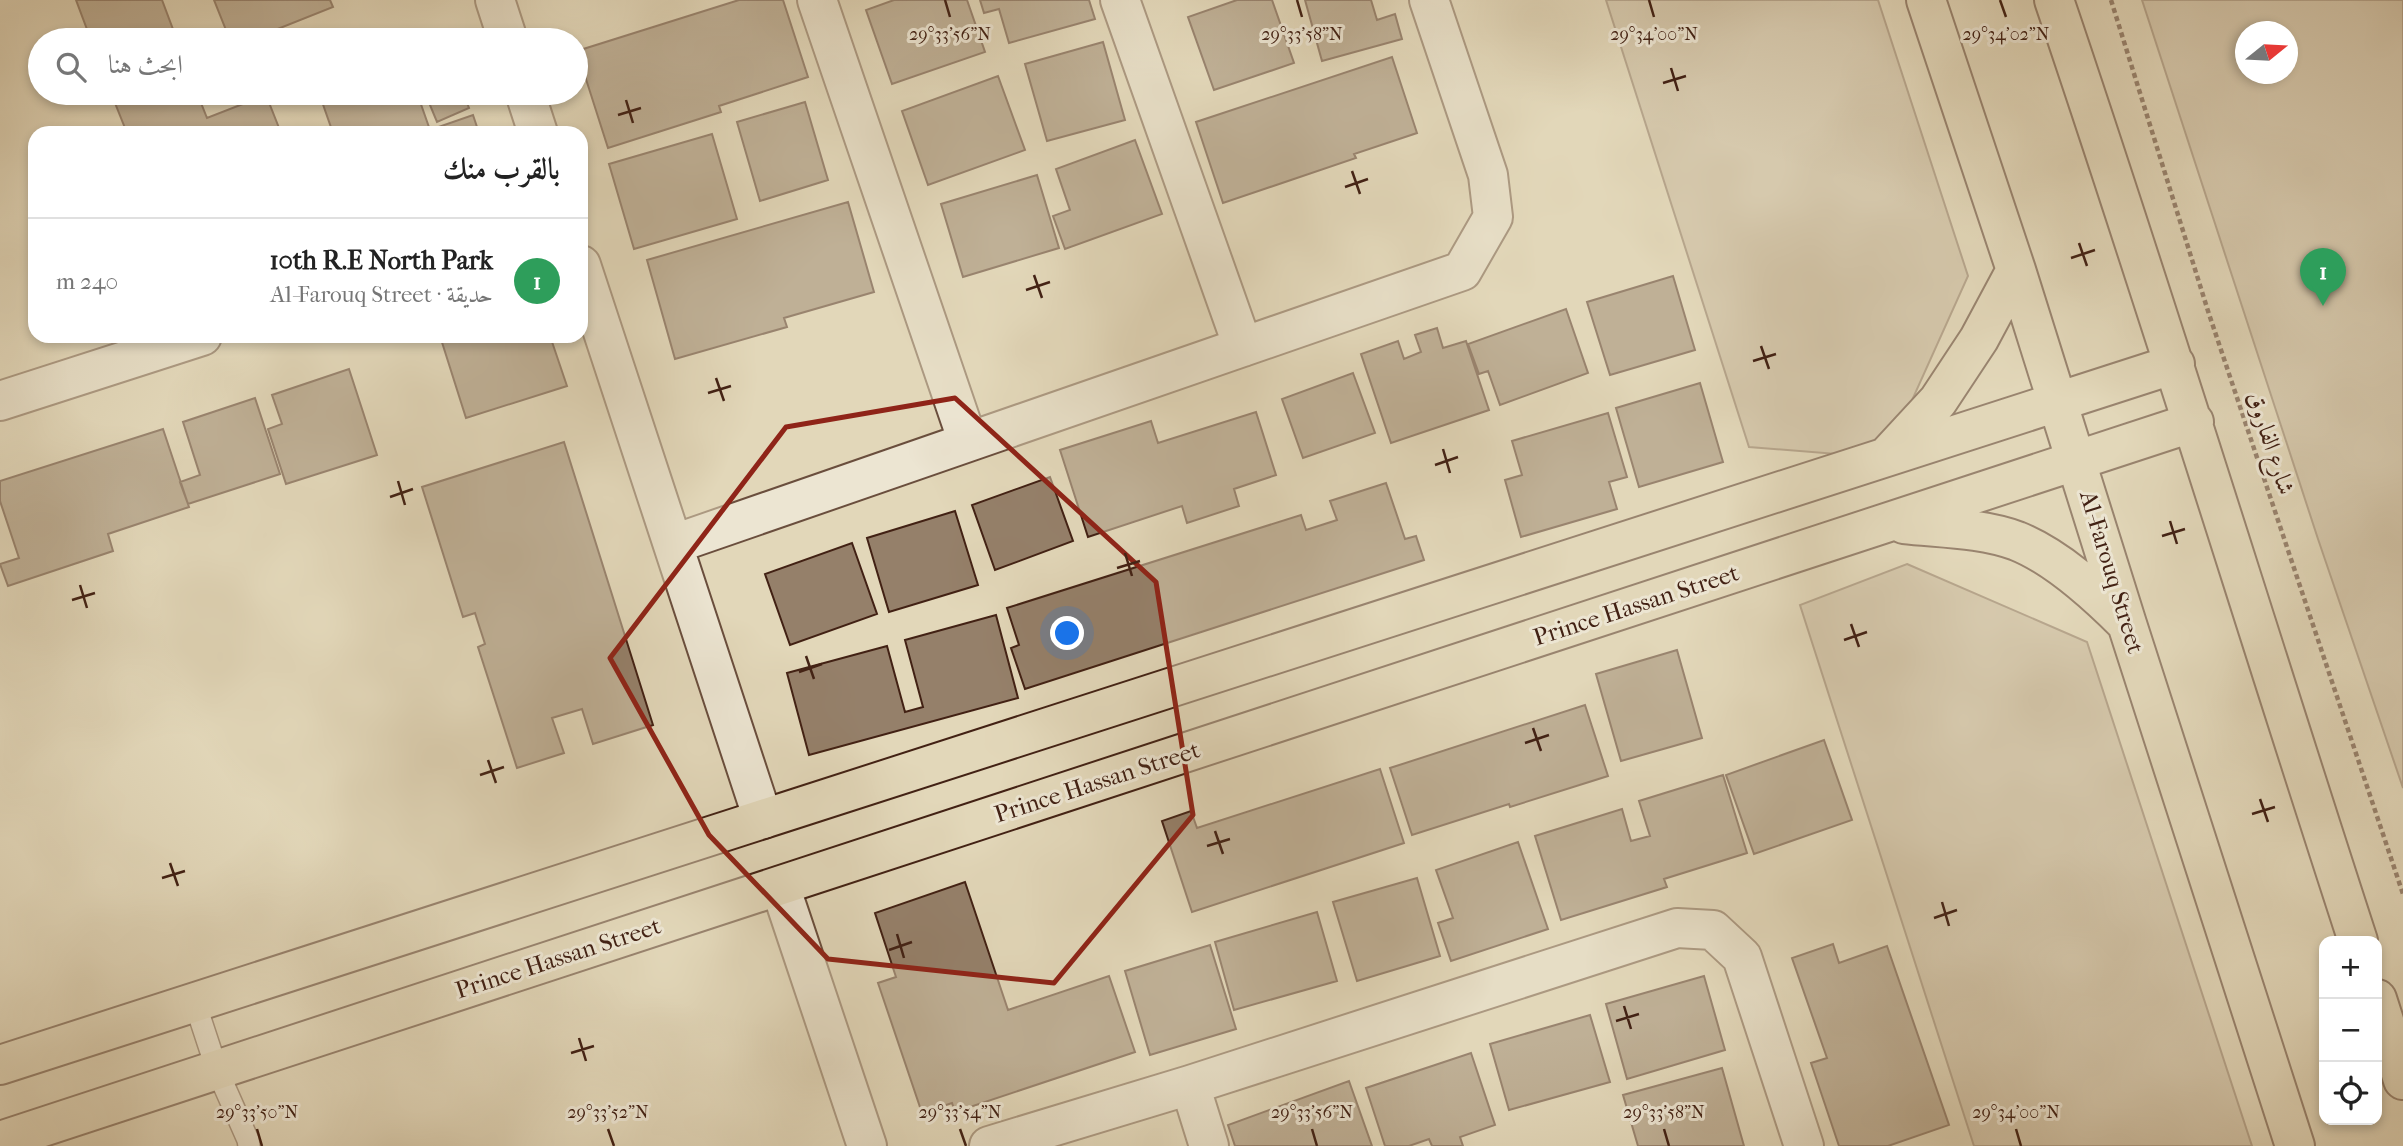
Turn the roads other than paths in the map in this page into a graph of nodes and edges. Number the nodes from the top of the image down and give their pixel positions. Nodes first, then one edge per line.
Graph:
1 (495, 0) edge
2 (817, 0) edge
3 (1120, 0) edge
4 (1429, 0) edge
5 (1926, 0) edge
6 (2054, 0) edge
7 (504, 28) edge
8 (529, 105) edge
9 (536, 126) edge
10 (2016, 270) junction
11 (588, 286) edge
12 (180, 343) edge
13 (1243, 347) junction
14 (2175, 364) junction
15 (0, 401) edge
16 (2059, 402) junction
17 (2194, 422) junction
18 (968, 442) junction
19 (1886, 458) junction
20 (2077, 460) junction
21 (1888, 523) junction
22 (674, 544) junction
23 (2127, 624) junction
24 (763, 819) junction
25 (780, 886) junction
26 (2356, 936) edge
27 (195, 1003) junction
28 (2382, 1015) edge
29 (0, 1065) edge
30 (217, 1070) junction
31 (2403, 1080) edge
32 (1189, 1085) junction
33 (0, 1141) edge
34 (249, 1146) edge
35 (867, 1146) edge
36 (989, 1146) edge
37 (1209, 1146) edge
38 (1804, 1146) edge
39 (2295, 1146) edge

1 - 7 street
2 - 18 street
3 - 13 street
4 - 13 street
5 - 10 main road, Al-Farouq Street
6 - 14 main road
8 - 9 street
10 - 16 main road, Al-Farouq Street
10 - 19 main road
11 - 22 street
12 - 15 street
13 - 18 street
14 - 16 main road
14 - 17 main road
16 - 19 main road
16 - 20 main road, Al-Farouq Street
17 - 20 main road, Prince Hassan Street
17 - 26 main road
18 - 22 street
19 - 24 main road
20 - 21 main road, Prince Hassan Street
20 - 23 main road, Al-Farouq Street
21 - 23 main road
21 - 25 main road, Prince Hassan Street
22 - 24 street
23 - 39 main road, Al-Farouq Street
24 - 27 main road
25 - 30 main road, Prince Hassan Street
25 - 35 street
27 - 29 main road
27 - 30 lane
28 - 31 main road
30 - 33 main road, Prince Hassan Street
30 - 34 lane
32 - 36 street
32 - 37 street
32 - 38 street

